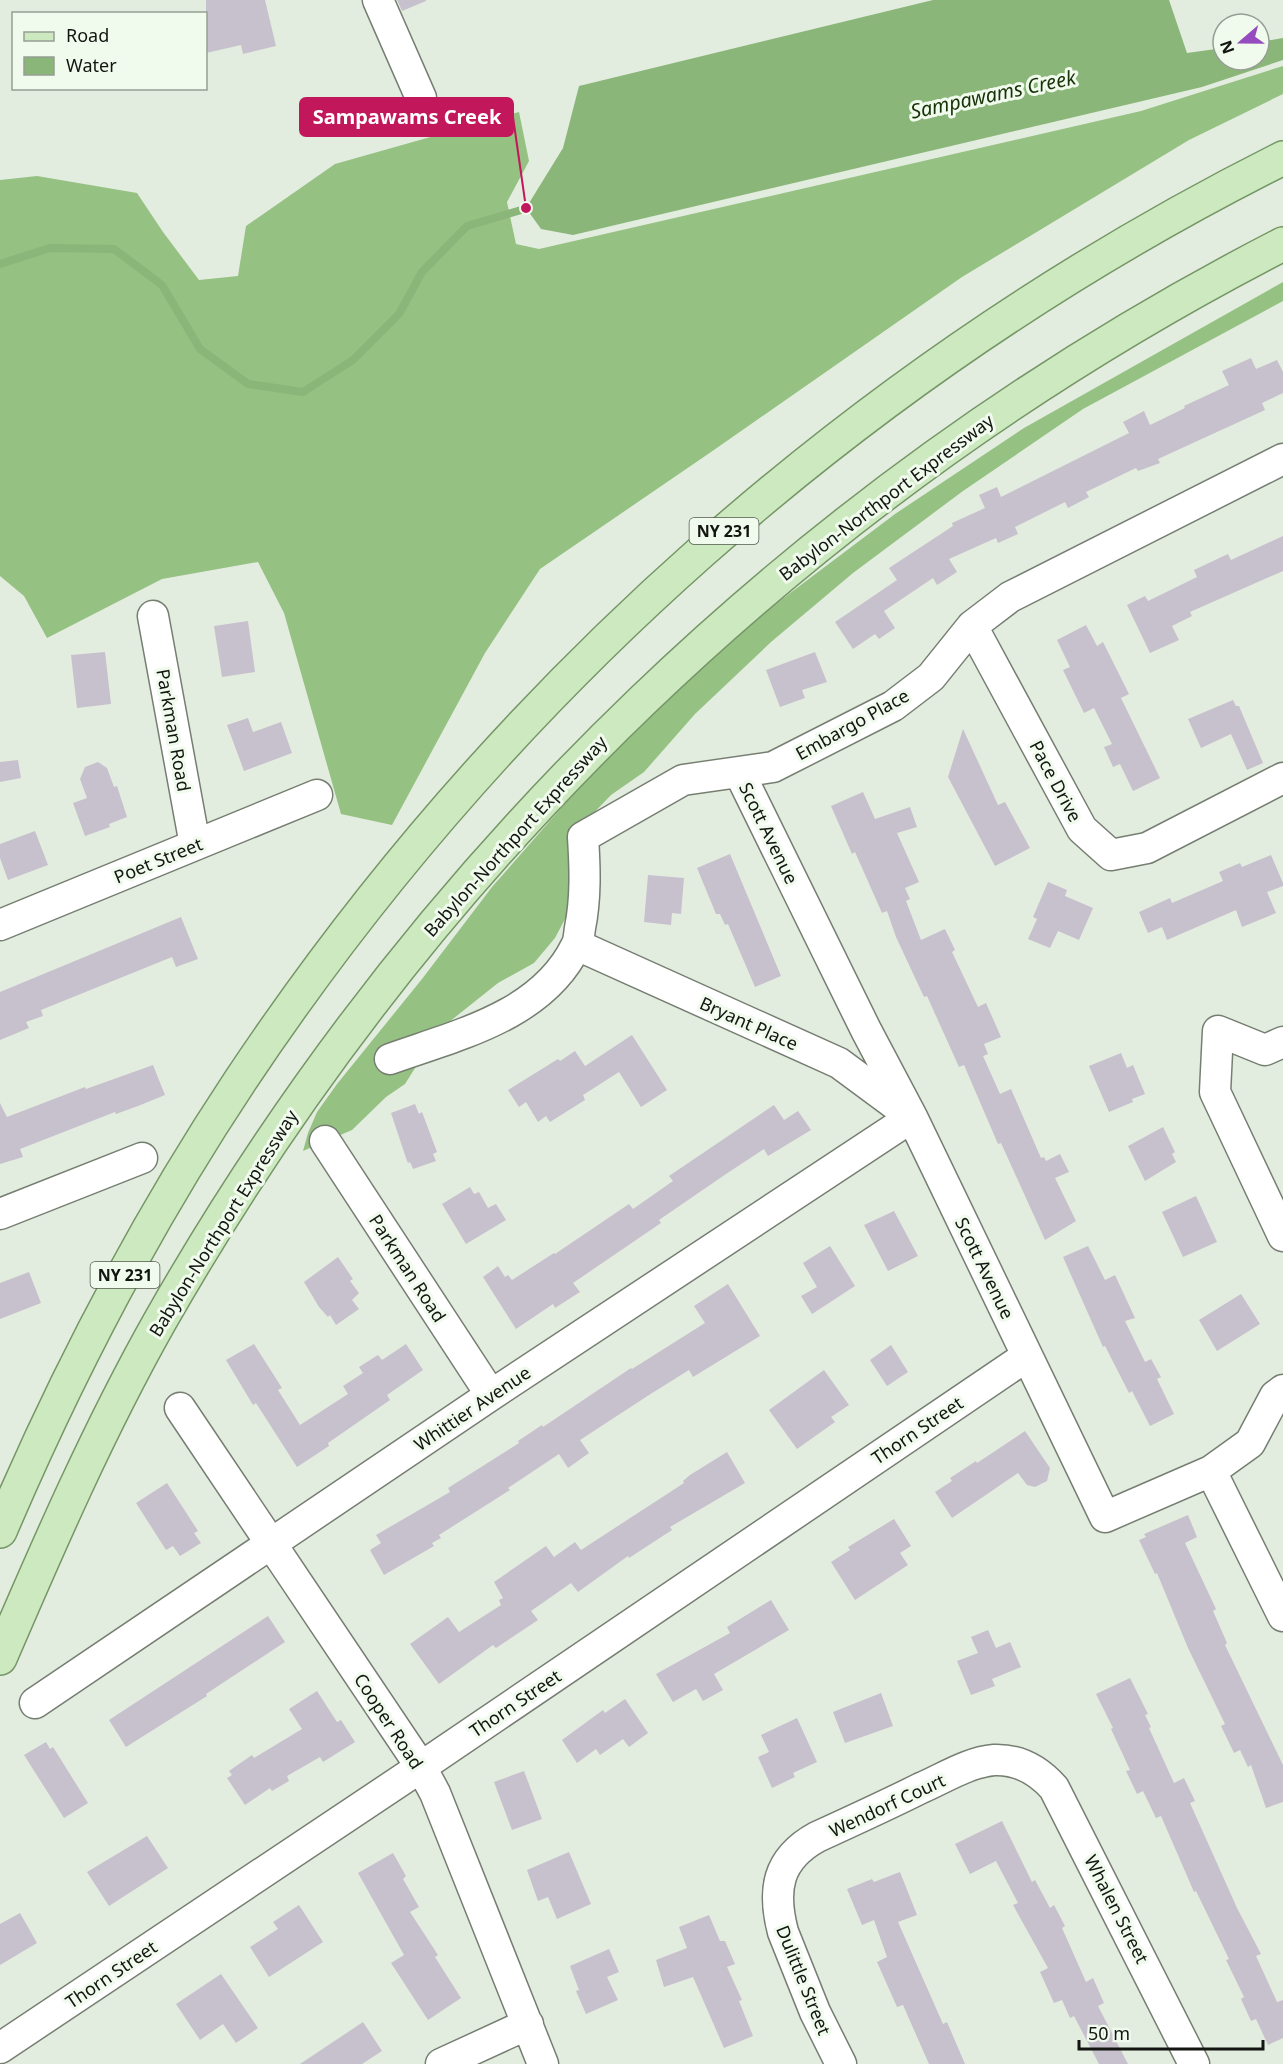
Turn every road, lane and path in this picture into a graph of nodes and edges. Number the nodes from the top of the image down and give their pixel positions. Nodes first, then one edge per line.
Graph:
1 (378, 0) edge
2 (421, 98) dead end
3 (1283, 158) edge
4 (1283, 244) edge
5 (1283, 459) edge
6 (153, 616) dead end
7 (972, 626) junction
8 (739, 772) junction
9 (1283, 778) edge
10 (317, 795) dead end
11 (195, 845) junction
12 (0, 925) edge
13 (577, 945) junction
14 (1283, 1042) edge
15 (390, 1059) dead end
16 (912, 1117) junction
17 (326, 1142) dead end
18 (142, 1158) dead end
19 (0, 1214) edge
20 (1283, 1236) edge
21 (1027, 1356) junction
22 (1283, 1390) edge
23 (491, 1395) junction
24 (180, 1408) dead end
25 (1211, 1470) junction
26 (0, 1531) edge
27 (271, 1543) junction
28 (1283, 1616) edge
29 (0, 1658) edge
30 (35, 1703) dead end
31 (1026, 1765) joint
32 (421, 1767) junction
33 (777, 1893) joint
34 (528, 2024) junction
35 (0, 2048) edge
36 (441, 2064) edge
37 (543, 2064) edge
38 (841, 2064) edge
39 (1194, 2064) edge

1 - 2 street
3 - 26 main road, NY 231
4 - 29 main road, Babylon-Northport Expressway / NY 231
5 - 7 street, Embargo Place
6 - 11 street, Parkman Road
7 - 8 street, Embargo Place
7 - 9 street, Pace Drive
8 - 13 street, Embargo Place
8 - 16 street, Scott Avenue
10 - 11 street, Poet Street
11 - 12 street, Poet Street
13 - 15 street
13 - 16 street, Bryant Place
14 - 20 street
16 - 21 street, Scott Avenue
16 - 23 street, Whittier Avenue
17 - 23 street, Parkman Road
18 - 19 street
21 - 25 street, Scott Avenue
21 - 32 street, Thorn Street
22 - 25 street
23 - 27 street, Whittier Avenue
24 - 27 street, Cooper Road
25 - 28 street
27 - 30 street, Whittier Avenue
27 - 32 street, Cooper Road
31 - 33 street, Wendorf Court
31 - 39 street, Whalen Street
32 - 34 street, Cooper Road
32 - 35 street, Thorn Street
33 - 38 street, Dulittle Street
34 - 36 street
34 - 37 street, Cooper Road

